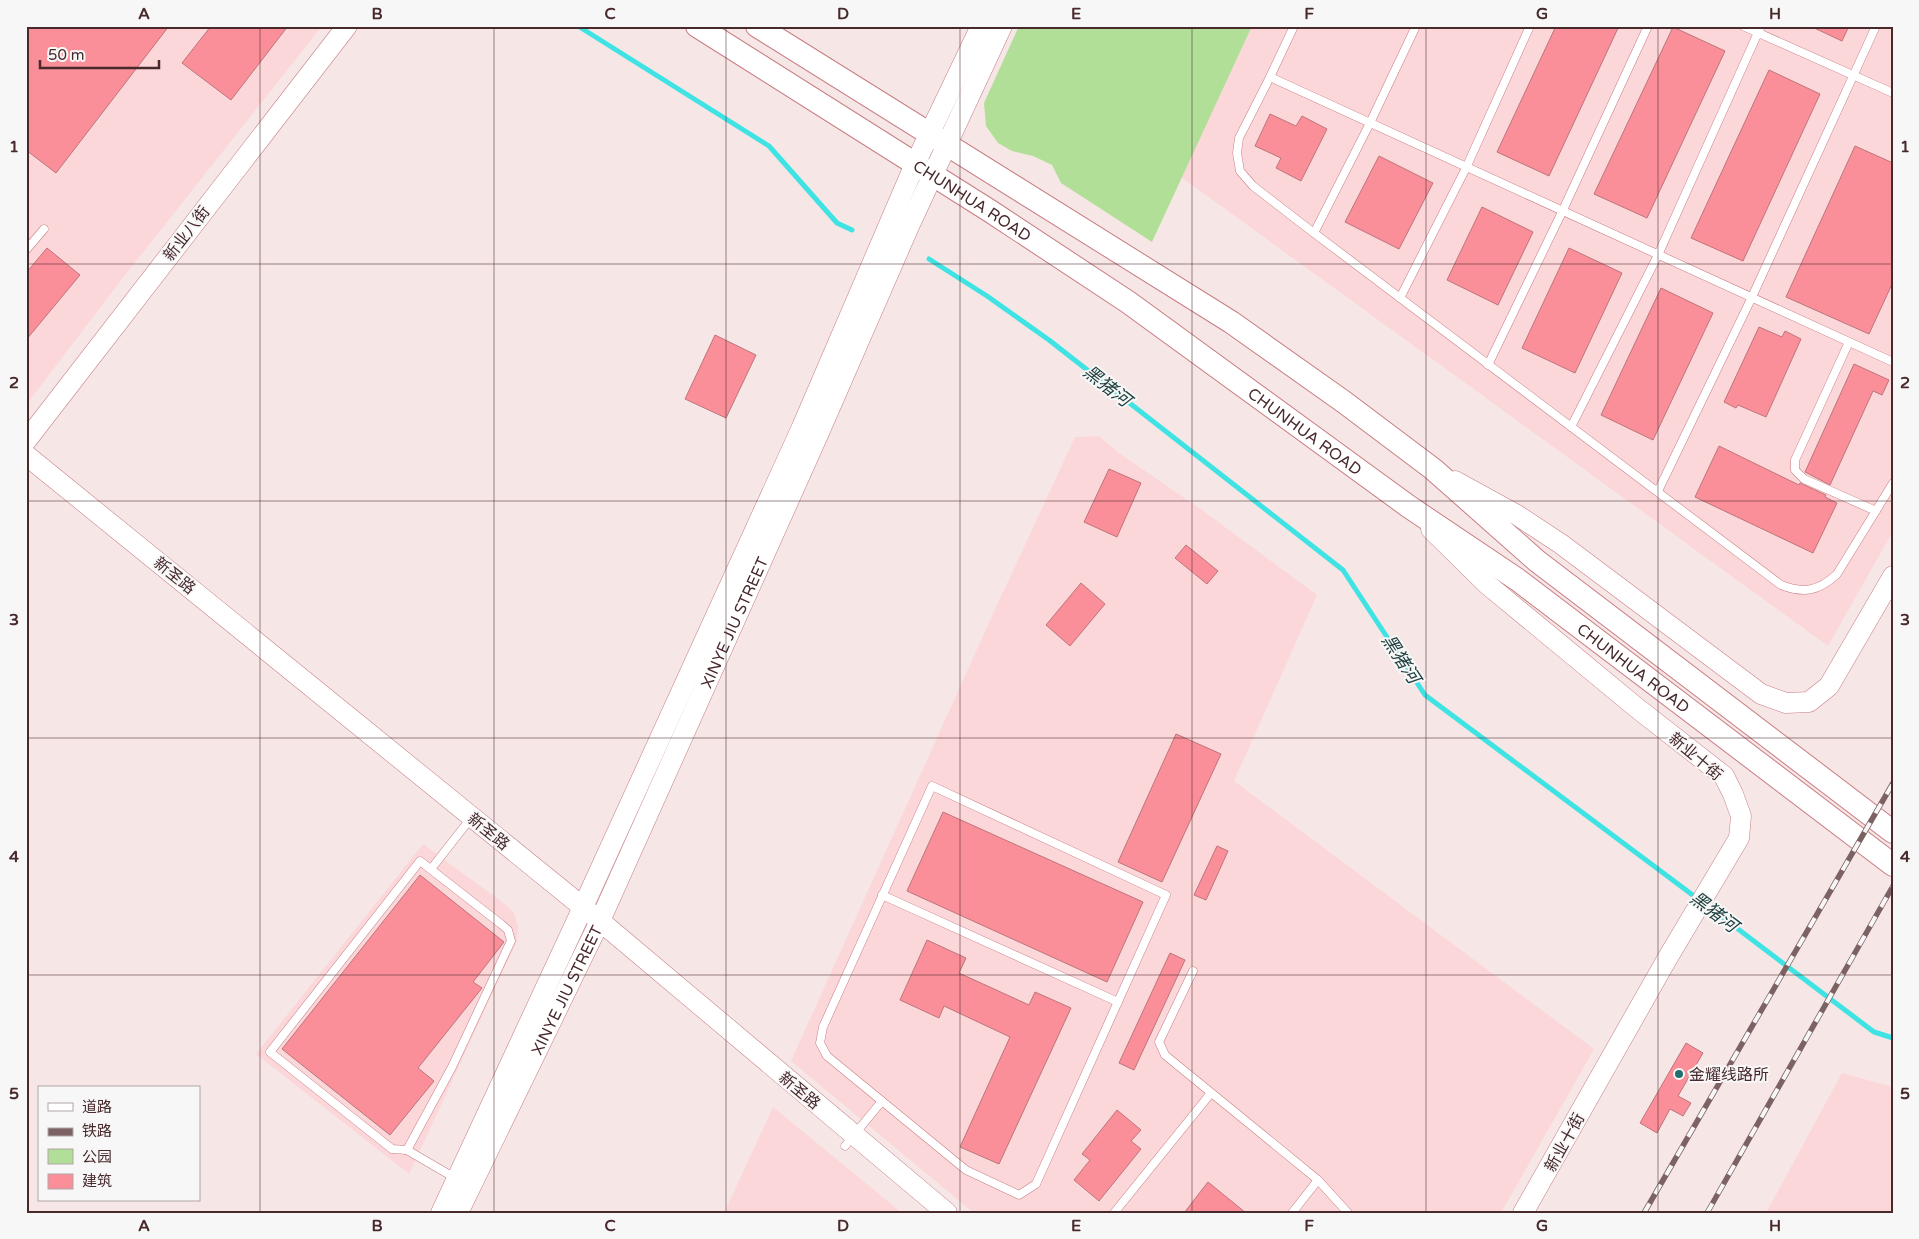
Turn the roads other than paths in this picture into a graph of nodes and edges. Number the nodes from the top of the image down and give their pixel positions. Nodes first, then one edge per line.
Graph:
1 (347, 26) edge
2 (697, 26) edge
3 (757, 26) edge
4 (981, 26) edge
5 (1002, 26) edge
6 (1294, 26) edge
7 (1416, 26) edge
8 (1530, 26) edge
9 (1648, 26) edge
10 (1743, 26) edge
11 (1876, 26) edge
12 (1760, 30) edge
13 (1854, 76) junction
14 (1270, 77) junction
15 (1893, 93) edge
16 (1370, 123) junction
17 (939, 140) junction
18 (1466, 168) junction
19 (924, 169) junction
20 (1562, 212) junction
21 (44, 229) dead end
22 (1314, 232) junction
23 (26, 250) edge
24 (1658, 255) junction
25 (1752, 297) junction
26 (1400, 298) junction
27 (1849, 342) junction
28 (1893, 362) edge
29 (1488, 365) junction
30 (1571, 427) junction
31 (26, 441) edge
32 (26, 455) edge
33 (26, 469) edge
34 (1433, 469) junction
35 (1893, 483) edge
36 (1658, 491) junction
37 (1408, 506) junction
38 (1876, 511) junction
39 (1893, 576) edge
40 (469, 822) junction
41 (1893, 832) edge
42 (1893, 865) edge
43 (431, 869) junction
44 (882, 896) junction
45 (580, 912) junction
46 (598, 926) junction
47 (1193, 971) dead end
48 (1118, 1002) junction
49 (1210, 1093) junction
50 (882, 1101) junction
51 (849, 1141) junction
52 (407, 1150) junction
53 (1318, 1180) junction
54 (463, 1182) junction
55 (441, 1213) edge
56 (458, 1213) edge
57 (926, 1213) edge
58 (947, 1213) edge
59 (1114, 1213) edge
60 (1292, 1213) edge
61 (1348, 1213) edge
62 (1523, 1213) edge

1 - 31 street, 新业八街
2 - 19 main road, CHUNHUA ROAD
3 - 17 main road, CHUNHUA ROAD
4 - 17 street, XINYE JIU STREET
5 - 17 street, XINYE JIU STREET
6 - 14 lane
7 - 16 lane
8 - 18 lane
9 - 20 lane
10 - 12 lane
11 - 13 lane
12 - 13 lane
12 - 24 lane
13 - 15 lane
13 - 25 lane
14 - 16 lane
14 - 22 lane
16 - 18 lane
16 - 22 lane
17 - 19 street, XINYE JIU STREET
17 - 34 main road, CHUNHUA ROAD
18 - 20 lane
18 - 26 lane
19 - 37 main road, CHUNHUA ROAD
19 - 45 street, XINYE JIU STREET
19 - 46 street, XINYE JIU STREET
20 - 24 lane
20 - 29 lane
21 - 23 lane
22 - 26 lane
24 - 25 lane
24 - 30 lane
25 - 27 lane
25 - 36 lane
26 - 29 lane
27 - 28 lane
27 - 38 lane
29 - 30 lane
30 - 36 lane
32 - 40 street, 新圣路
33 - 40 street, 新圣路
34 - 39 street
34 - 41 main road, CHUNHUA ROAD
35 - 38 lane
36 - 38 lane
37 - 42 main road, CHUNHUA ROAD
37 - 62 street, 新业十街
40 - 43 lane
40 - 45 street, 新圣路
43 - 52 lane
43 - 52 lane
44 - 48 lane
44 - 48 lane
44 - 50 lane
45 - 46 street, 新圣路
45 - 54 street, XINYE JIU STREET
46 - 51 street, 新圣路
46 - 54 street, XINYE JIU STREET
47 - 49 lane
48 - 50 lane
49 - 53 lane
49 - 59 lane
50 - 51 lane
51 - 57 street, 新圣路
51 - 58 street, 新圣路
52 - 54 lane
53 - 60 lane
53 - 61 lane
54 - 55 street, XINYE JIU STREET
54 - 56 street, XINYE JIU STREET

